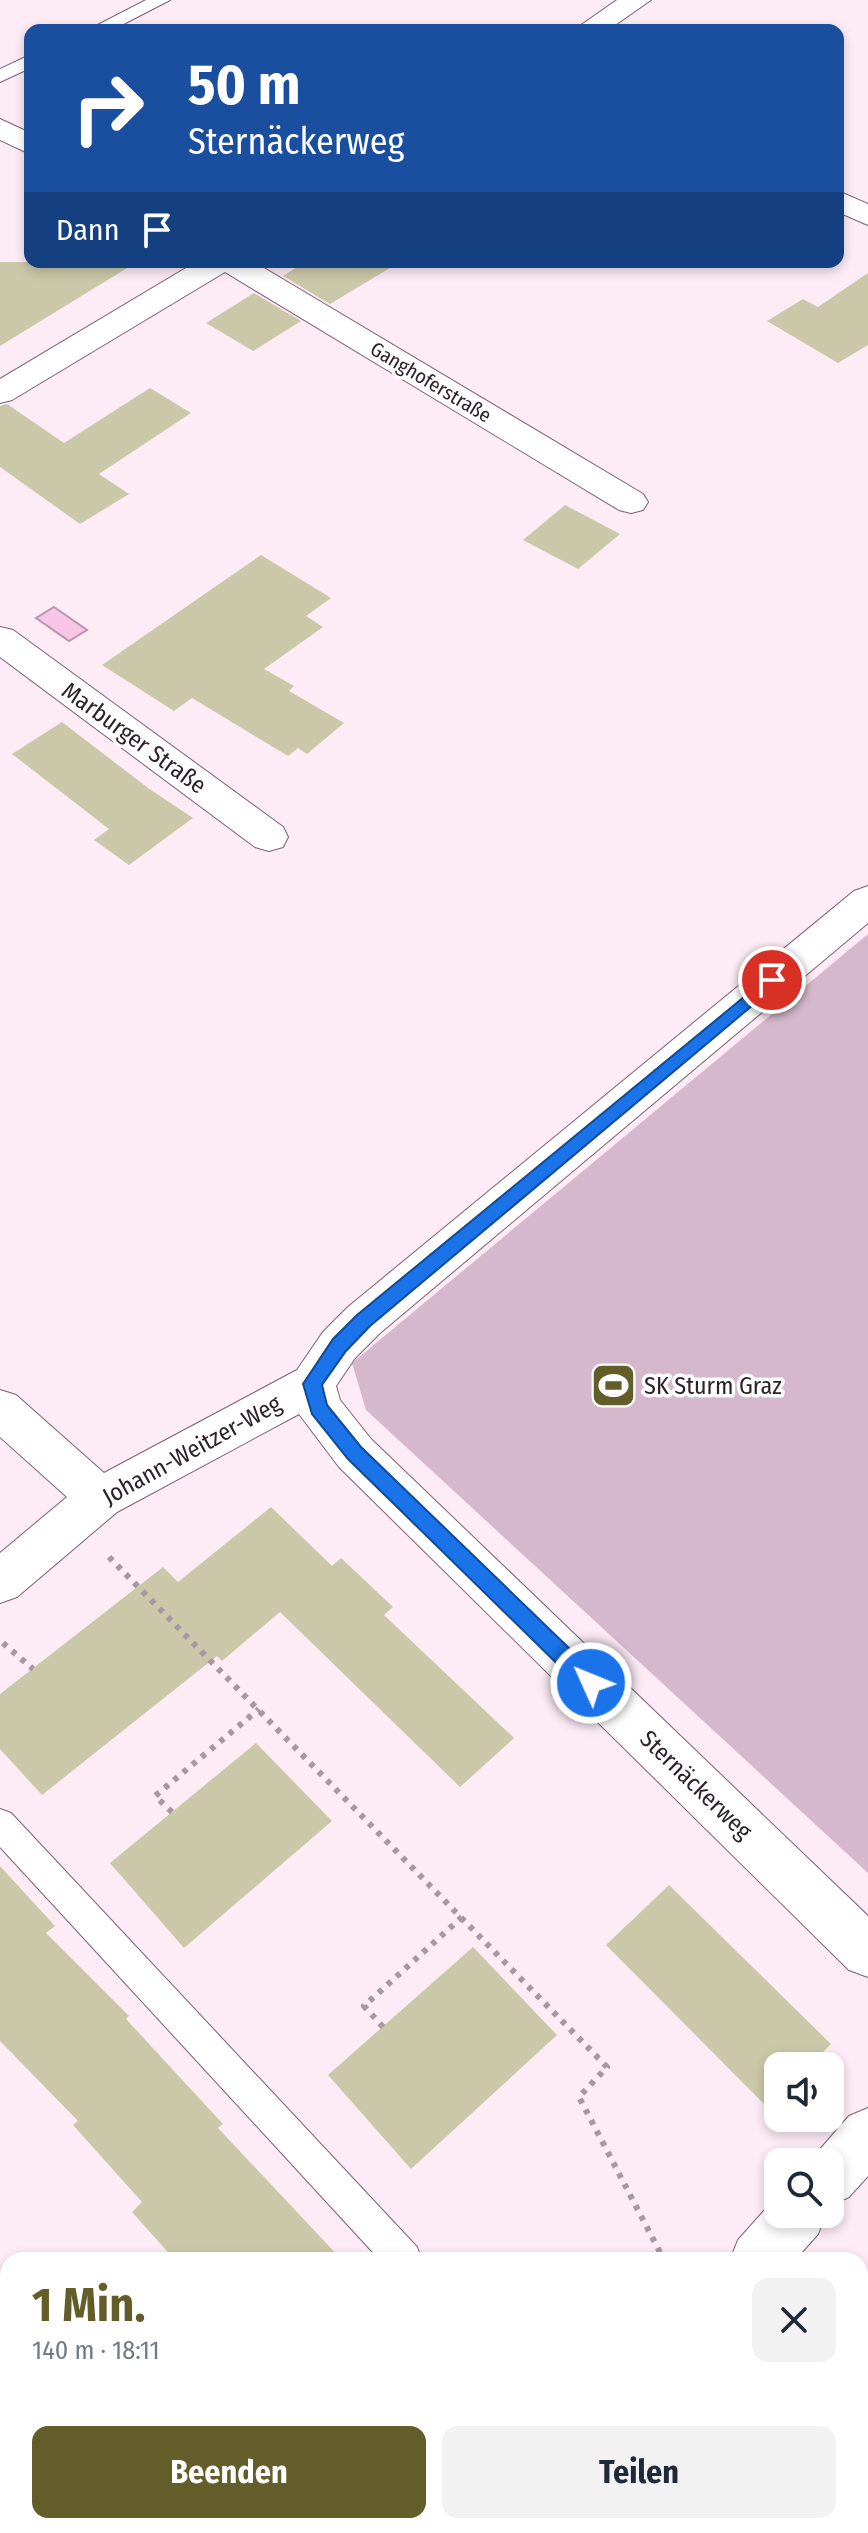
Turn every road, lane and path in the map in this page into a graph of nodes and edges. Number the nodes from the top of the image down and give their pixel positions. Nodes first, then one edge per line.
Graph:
1 (161, 0) edge
2 (637, 0) edge
3 (110, 24) edge
4 (598, 24) edge
5 (24, 64) edge
6 (0, 76) edge
7 (0, 128) edge
8 (24, 142) edge
9 (844, 203) edge
10 (868, 216) edge
11 (209, 268) edge
12 (241, 268) edge
13 (0, 393) edge
14 (631, 502) dead end
15 (0, 639) edge
16 (269, 837) dead end
17 (868, 901) edge
18 (313, 1384) junction
19 (0, 1409) edge
20 (100, 1498) junction
21 (109, 1557) dead end
22 (0, 1582) edge
23 (3, 1643) dead end
24 (33, 1669) dead end
25 (259, 1709) junction
26 (172, 1812) dead end
27 (0, 1824) edge
28 (462, 1917) junction
29 (868, 1952) edge
30 (383, 2027) dead end
31 (868, 2135) edge
32 (844, 2162) edge
33 (786, 2228) edge
34 (397, 2252) edge
35 (660, 2252) edge
36 (765, 2252) edge

1 - 3 lane
2 - 4 street
5 - 6 lane
7 - 8 street
9 - 10 street
11 - 13 street
12 - 14 street, Ganghoferstraße
15 - 16 street, Marburger Straße
17 - 18 street
18 - 20 street, Johann-Weitzer-Weg
18 - 29 street, Sternäckerweg
19 - 20 street
20 - 22 street, Johann-Weitzer-Weg
21 - 25 path
23 - 24 path
25 - 26 path
25 - 28 path
27 - 34 lane
28 - 30 path
28 - 35 path
31 - 32 street
33 - 36 street

